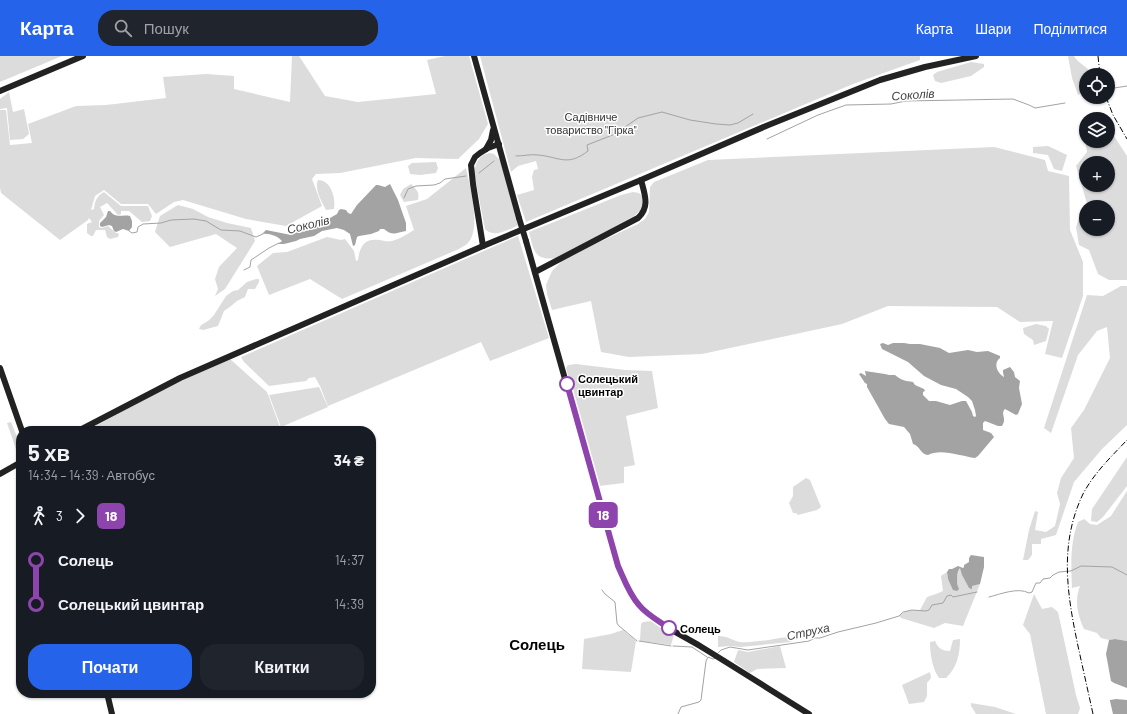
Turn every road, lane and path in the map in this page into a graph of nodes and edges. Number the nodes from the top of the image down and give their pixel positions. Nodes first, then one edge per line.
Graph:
1 (84, 56) edge
2 (474, 56) edge
3 (976, 56) edge
4 (1, 91) edge
5 (493, 124) junction
6 (499, 144) junction
7 (486, 149) junction
8 (641, 180) junction
9 (483, 246) junction
10 (535, 272) junction
11 (0, 368) edge
12 (20, 426) edge
13 (88, 426) edge
14 (16, 465) edge
15 (0, 474) edge
16 (108, 698) edge
17 (112, 714) edge
18 (809, 714) edge

1 - 4 main road
2 - 5 main road
3 - 8 main road
5 - 6 main road
5 - 7 main road
6 - 7 main road
6 - 10 main road, bridge
7 - 9 main road
8 - 9 main road
8 - 10 main road
9 - 13 main road
10 - 18 main road
11 - 12 main road
14 - 15 main road
16 - 17 main road

